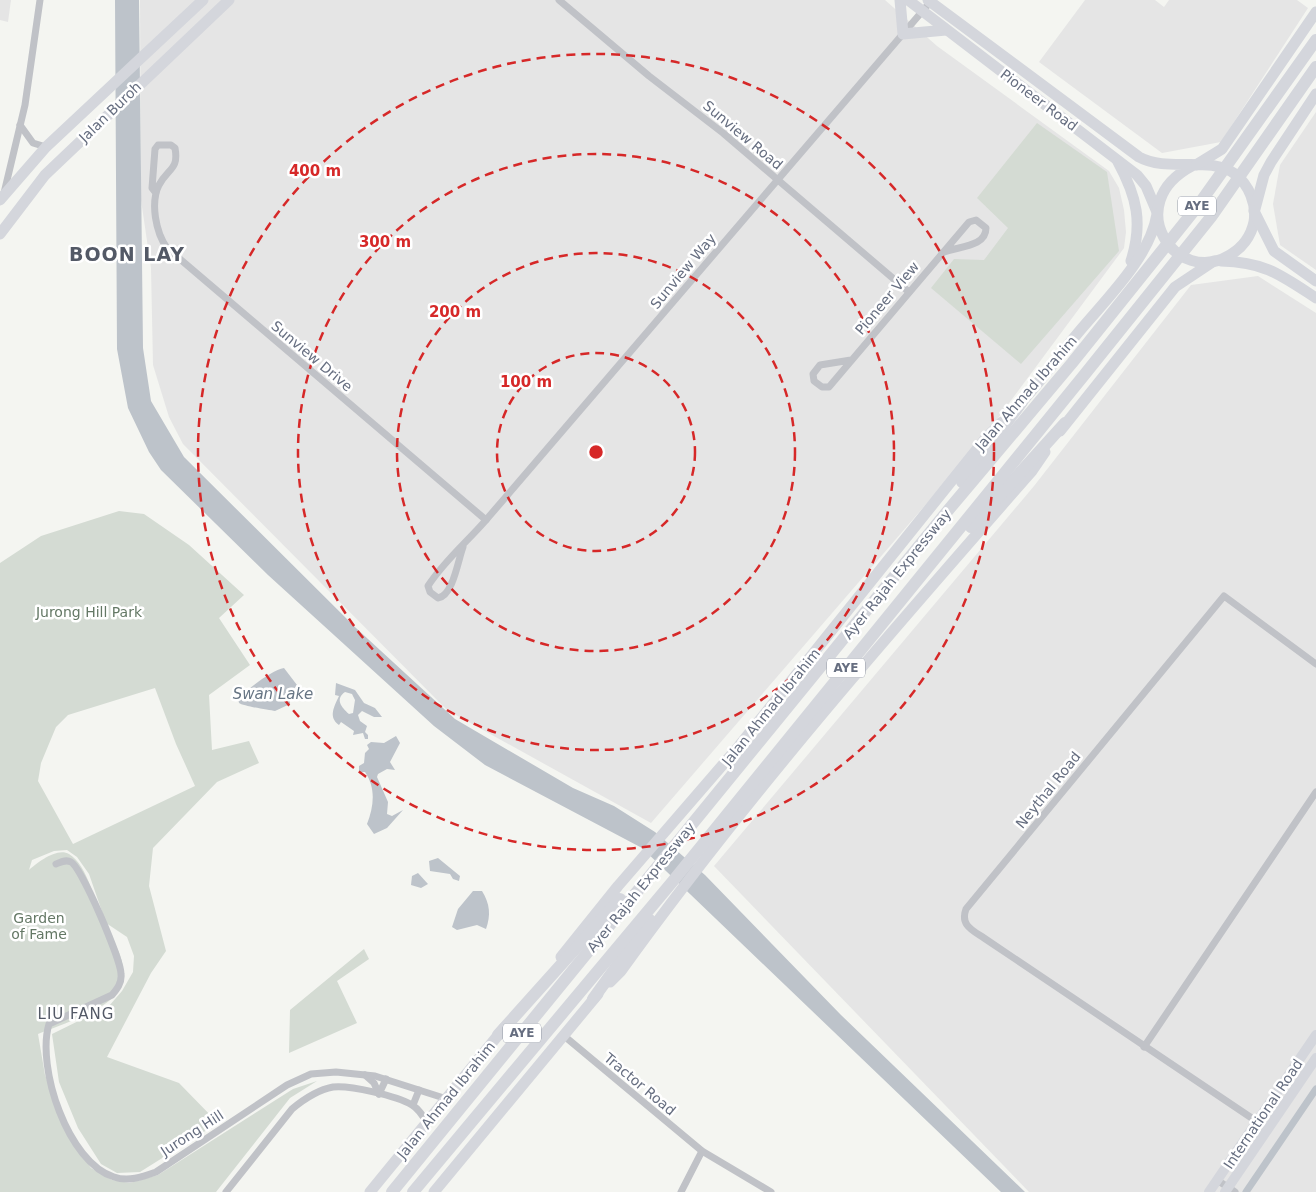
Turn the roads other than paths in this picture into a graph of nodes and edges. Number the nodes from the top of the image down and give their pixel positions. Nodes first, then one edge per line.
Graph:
1 (40, 0) edge
2 (203, 0) edge
3 (229, 0) edge
4 (559, 0) edge
5 (900, 0) edge
6 (908, 0) edge
7 (930, 1) edge
8 (922, 12) junction
9 (1316, 12) edge
10 (946, 30) junction
11 (903, 34) junction
12 (1315, 42) edge
13 (1316, 67) edge
14 (1316, 94) edge
15 (20, 124) junction
16 (46, 146) junction
17 (1115, 156) junction
18 (1193, 166) junction
19 (776, 180) junction
20 (156, 193) junction
21 (2, 198) edge
22 (1254, 211) junction
23 (1157, 213) junction
24 (0, 234) edge
25 (942, 253) junction
26 (1215, 261) junction
27 (1128, 272) junction
28 (1316, 281) edge
29 (909, 292) junction
30 (1316, 298) edge
31 (851, 360) junction
32 (1022, 402) junction
33 (1065, 423) junction
34 (950, 508) junction
35 (486, 520) junction
36 (463, 547) junction
37 (926, 570) junction
38 (1316, 664) edge
39 (1316, 792) edge
40 (56, 864) dead end
41 (651, 874) junction
42 (673, 882) junction
43 (593, 999) junction
44 (498, 1035) junction
45 (1316, 1035) edge
46 (563, 1036) junction
47 (1144, 1047) junction
48 (1316, 1058) edge
49 (364, 1075) junction
50 (386, 1079) junction
51 (419, 1090) junction
52 (379, 1094) junction
53 (447, 1099) junction
54 (413, 1105) junction
55 (1257, 1122) junction
56 (427, 1123) junction
57 (1268, 1129) junction
58 (702, 1151) junction
59 (1217, 1180) junction
60 (1230, 1190) edge
61 (226, 1192) edge
62 (370, 1192) edge
63 (392, 1192) edge
64 (413, 1192) edge
65 (434, 1192) edge
66 (681, 1192) edge
67 (771, 1192) edge
68 (1209, 1192) edge

1 - 15 street, Jalan Buroh
2 - 16 main road, Jalan Buroh
3 - 24 main road, Jalan Buroh
4 - 19 street, Sunview Road
5 - 11 main road
6 - 8 main road, Pioneer Road
7 - 8 street, Sunview Way
7 - 18 main road, Pioneer Road
8 - 10 main road, Pioneer Road
8 - 11 street, Sunview Way
9 - 18 main road
10 - 11 main road
10 - 17 main road, Pioneer Road
11 - 19 street, Sunview Way
12 - 34 highway, Ayer Rajah Expressway / AYE
13 - 37 highway, Ayer Rajah Expressway / AYE
14 - 22 main road
15 - 16 street
15 - 21 street, Jalan Buroh
16 - 21 main road, Jalan Buroh
17 - 23 main road, Pioneer Road
17 - 27 main road
18 - 22 main road
18 - 23 main road
19 - 29 street, Sunview Road
19 - 35 street, Sunview Way
20 - 20 street, Sunview Drive
20 - 35 street, Sunview Drive
22 - 26 main road
22 - 28 main road
23 - 26 main road
23 - 27 main road, Jalan Ahmad Ibrahim
25 - 25 street, Pioneer View
25 - 29 street, Pioneer View
26 - 30 main road
26 - 33 main road
27 - 32 main road, Jalan Ahmad Ibrahim
29 - 31 street, Pioneer View
31 - 31 street, Pioneer View
32 - 34 highway
32 - 44 main road, Jalan Ahmad Ibrahim
33 - 37 highway
33 - 43 main road
34 - 41 highway, Ayer Rajah Expressway / AYE
35 - 36 street, Sunview Way
36 - 36 street, Sunview Way
37 - 42 highway, Ayer Rajah Expressway / AYE
38 - 47 street, Neythal Road
39 - 47 street
40 - 49 street, Jurong Hill
41 - 44 highway
41 - 63 highway, Ayer Rajah Expressway / AYE
42 - 43 highway
42 - 64 highway, Ayer Rajah Expressway / AYE
43 - 46 main road
44 - 53 main road, Jalan Ahmad Ibrahim
45 - 55 main road, International Road
46 - 58 street, Tractor Road
46 - 65 main road
47 - 55 street, Neythal Road
48 - 57 main road, International Road
49 - 50 street, Jurong Hill
49 - 52 street
50 - 51 street, Jurong Hill
50 - 52 street
51 - 53 street, Jurong Hill
51 - 54 street
52 - 54 street
52 - 61 street
53 - 56 main road, Jalan Ahmad Ibrahim
54 - 56 street
55 - 57 street, Neythal Road
55 - 59 main road, International Road
56 - 62 main road, Jalan Ahmad Ibrahim
57 - 60 main road, International Road
58 - 66 street
58 - 67 street, Tractor Road
59 - 60 street
59 - 68 main road, International Road

